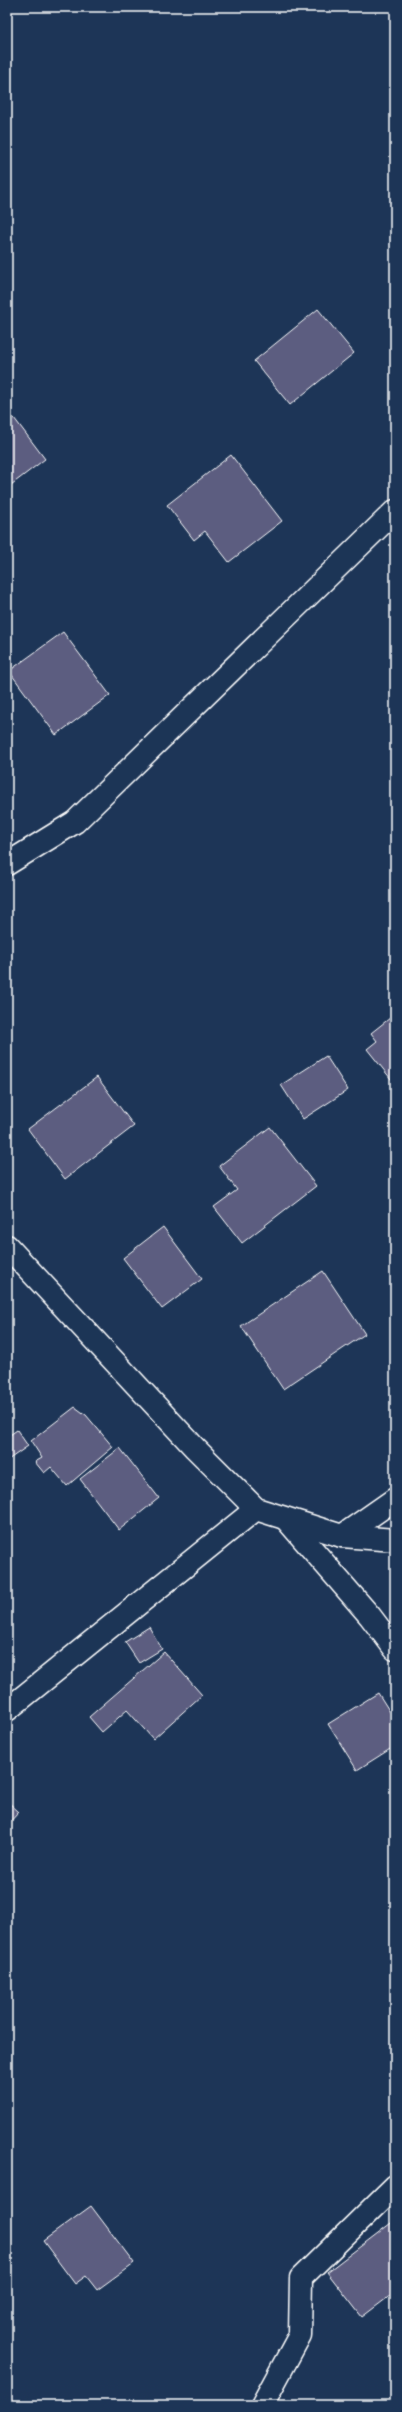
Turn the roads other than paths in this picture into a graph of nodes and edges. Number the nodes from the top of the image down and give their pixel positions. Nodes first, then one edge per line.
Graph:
1 (395, 511) edge
2 (7, 864) edge
3 (7, 1246) edge
4 (395, 1499) edge
5 (256, 1509) junction
6 (286, 1519) junction
7 (342, 1536) junction
8 (395, 1540) edge
9 (395, 1649) edge
10 (7, 1710) edge
11 (395, 2186) edge
12 (262, 2405) edge

1 - 2 street
3 - 5 street
4 - 7 street
5 - 6 street
5 - 10 street
6 - 7 street
6 - 9 street
7 - 8 street
11 - 12 street

